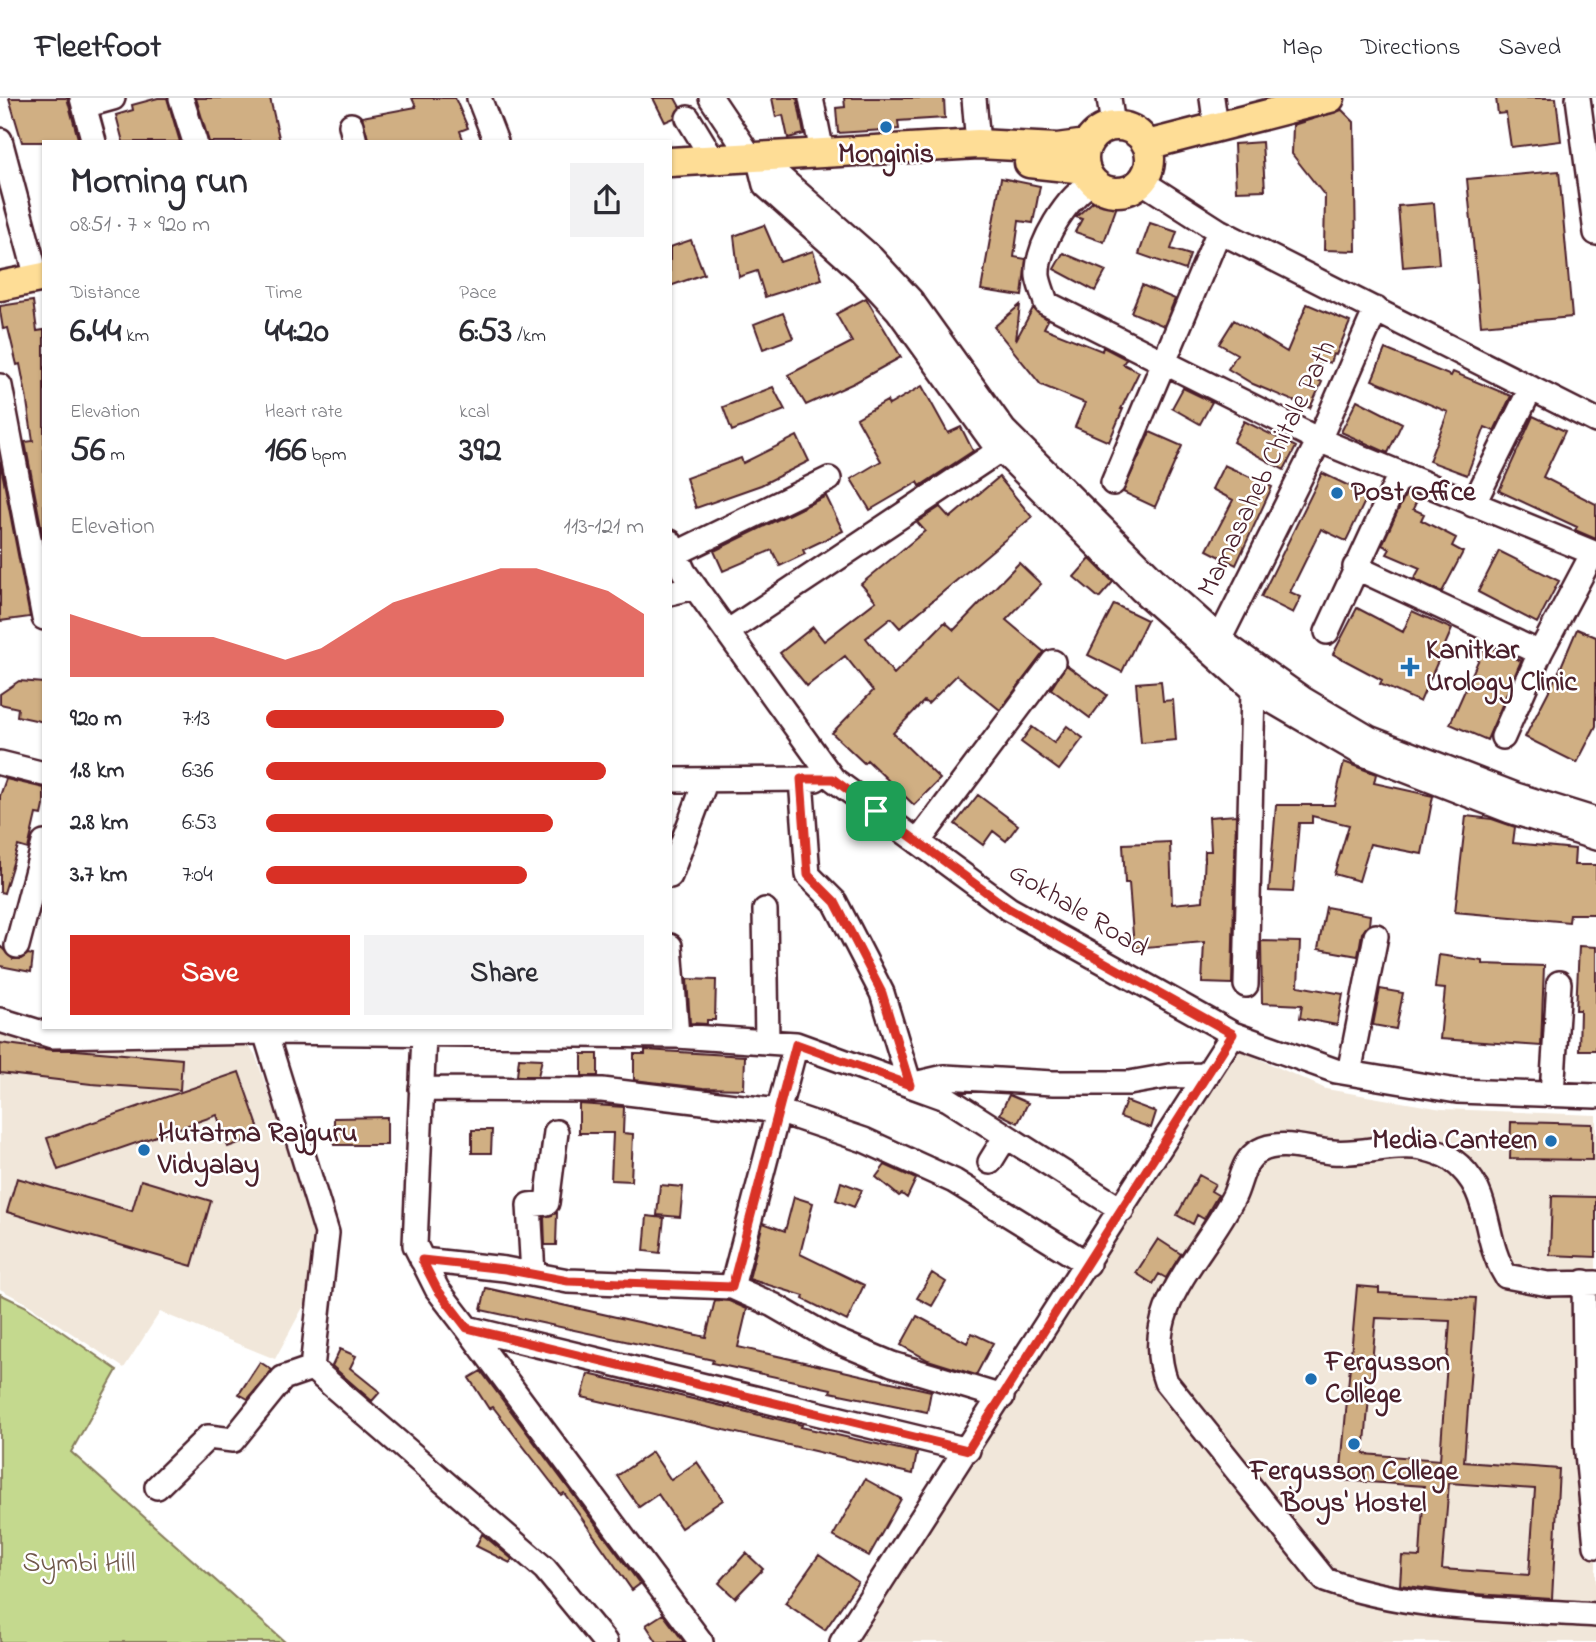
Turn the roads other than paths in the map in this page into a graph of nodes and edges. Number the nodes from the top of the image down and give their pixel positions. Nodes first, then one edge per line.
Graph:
1 (113, 98) edge
2 (181, 98) edge
3 (479, 98) edge
4 (711, 98) edge
5 (811, 98) edge
6 (974, 98) edge
7 (1109, 98) edge
8 (1212, 98) edge
9 (1330, 98) edge
10 (1578, 98) edge
11 (83, 102) edge
12 (688, 118) dead end
13 (1113, 126) junction
14 (1216, 127) junction
15 (0, 140) edge
16 (93, 140) edge
17 (194, 140) edge
18 (495, 140) edge
19 (978, 144) junction
20 (1147, 145) junction
21 (822, 152) junction
22 (713, 159) junction
23 (672, 162) edge
24 (756, 163) junction
25 (1089, 165) junction
26 (672, 176) edge
27 (1141, 181) junction
28 (1219, 231) junction
29 (1596, 233) edge
30 (40, 277) edge
31 (0, 286) edge
32 (1376, 309) junction
33 (1164, 362) junction
34 (0, 386) edge
35 (1531, 388) junction
36 (1596, 421) edge
37 (1320, 440) junction
38 (1000, 450) junction
39 (1400, 474) junction
40 (830, 479) dead end
41 (1113, 484) dead end
42 (1473, 505) junction
43 (673, 548) edge
44 (1594, 553) edge
45 (1355, 567) junction
46 (695, 587) junction
47 (672, 593) edge
48 (42, 607) edge
49 (727, 632) junction
50 (1327, 632) dead end
51 (1214, 645) junction
52 (1540, 653) junction
53 (1053, 662) dead end
54 (1253, 690) junction
55 (1503, 737) dead end
56 (0, 764) edge
57 (42, 774) edge
58 (801, 779) junction
59 (833, 779) junction
60 (672, 780) edge
61 (706, 780) junction
62 (1457, 781) junction
63 (1596, 820) edge
64 (1596, 838) edge
65 (918, 842) junction
66 (42, 851) edge
67 (672, 871) edge
68 (765, 910) dead end
69 (1376, 936) dead end
70 (17, 946) dead end
71 (672, 972) edge
72 (1559, 983) dead end
73 (1246, 985) dead end
74 (0, 1020) edge
75 (314, 1030) edge
76 (265, 1032) junction
77 (424, 1034) junction
78 (1233, 1034) junction
79 (677, 1036) junction
80 (767, 1042) junction
81 (796, 1044) junction
82 (1349, 1073) junction
83 (1207, 1075) junction
84 (910, 1085) junction
85 (421, 1089) junction
86 (1552, 1094) junction
87 (1596, 1096) edge
88 (778, 1111) junction
89 (556, 1132) dead end
90 (1006, 1136) junction
91 (990, 1162) dead end
92 (1122, 1210) junction
93 (422, 1260) junction
94 (1088, 1264) junction
95 (533, 1274) junction
96 (1590, 1283) edge
97 (732, 1287) junction
98 (467, 1328) junction
99 (312, 1368) junction
100 (1002, 1397) junction
101 (968, 1450) junction
102 (157, 1487) dead end
103 (1596, 1546) edge
104 (1596, 1615) edge
105 (605, 1642) edge
106 (701, 1642) edge
107 (842, 1642) edge

1 - 11 street
2 - 17 street
3 - 18 street
4 - 24 street
5 - 21 street
6 - 19 street
7 - 13 street
8 - 14 street
9 - 14 main road
10 - 29 street
11 - 16 street
12 - 22 street
13 - 20 main road
13 - 25 main road
14 - 20 main road
15 - 30 street
19 - 21 main road
19 - 25 main road
20 - 27 main road
21 - 24 main road
22 - 23 main road
22 - 24 main road
24 - 25 main road
24 - 26 main road
24 - 38 street
24 - 51 street
25 - 27 main road
25 - 33 street
27 - 28 street
28 - 32 street
28 - 33 street
30 - 31 main road
32 - 35 street
32 - 37 street, Mamasaheb Chitale Path
33 - 37 street
33 - 41 street
34 - 48 street
35 - 36 street
35 - 42 street
37 - 39 street
37 - 51 street, Mamasaheb Chitale Path
38 - 49 street
38 - 51 street
39 - 42 street
39 - 45 street
40 - 43 street
42 - 44 street
43 - 46 street, Gokhale Road
44 - 52 street
45 - 50 street
45 - 52 street
46 - 47 street
46 - 49 street, Gokhale Road
49 - 59 street, Gokhale Road
51 - 54 street
51 - 62 street
52 - 55 street
53 - 65 street
54 - 62 street
54 - 73 street
56 - 57 street
58 - 59 street
58 - 61 street
58 - 84 street
59 - 65 street, Gokhale Road
60 - 61 street
61 - 67 street
62 - 63 street
62 - 64 street
65 - 78 street, Gokhale Road
66 - 70 street
68 - 80 street
69 - 82 street
71 - 79 street
72 - 86 street
74 - 76 street
75 - 76 street
75 - 77 street
76 - 99 street
77 - 79 street
77 - 85 street
78 - 82 street, Gokhale Road
78 - 83 street
79 - 80 street
80 - 81 street
81 - 84 street
81 - 88 street
82 - 86 street, Gokhale Road
83 - 84 street
83 - 92 street
84 - 90 street
85 - 88 street
85 - 93 street
86 - 87 street, Gokhale Road
88 - 94 street
88 - 97 street
89 - 95 street
90 - 91 street
90 - 92 street
92 - 94 street
93 - 95 street
93 - 98 street
94 - 100 street
95 - 97 street
96 - 103 street
96 - 104 street
97 - 100 street
98 - 101 street
98 - 106 street
99 - 102 street
99 - 105 street
100 - 101 street
101 - 107 street

